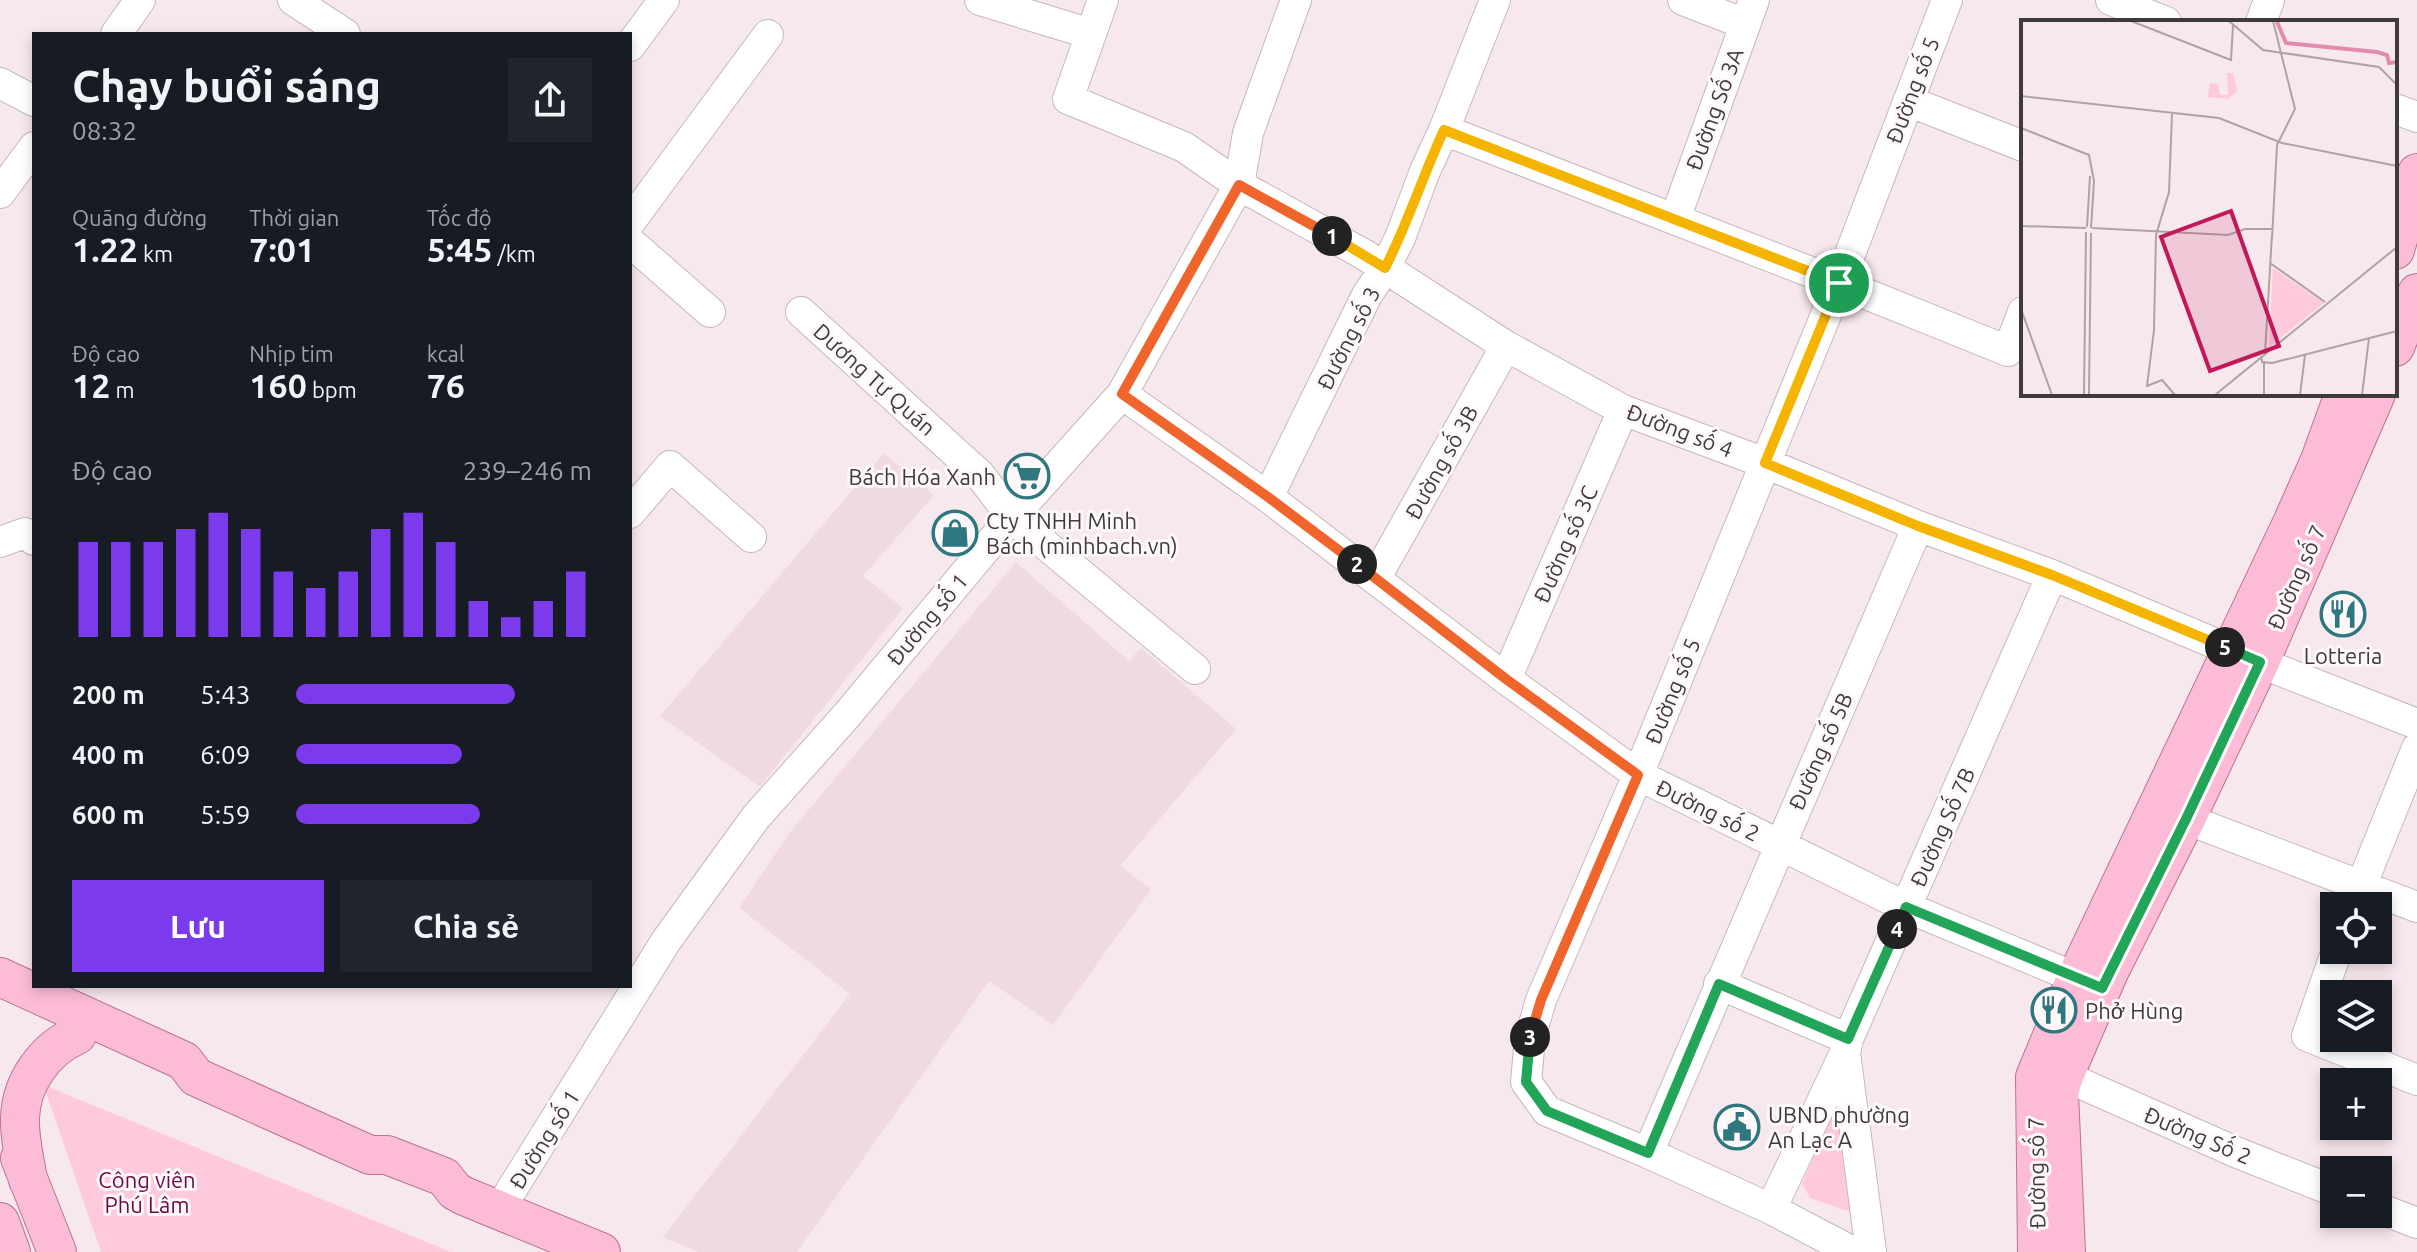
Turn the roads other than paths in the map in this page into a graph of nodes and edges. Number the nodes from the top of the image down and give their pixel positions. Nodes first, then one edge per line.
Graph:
1 (293, 0) edge
2 (664, 0) edge
3 (980, 0) edge
4 (1103, 0) edge
5 (1296, 0) edge
6 (1495, 0) edge
7 (1683, 0) edge
8 (1947, 0) edge
9 (2111, 0) edge
10 (2269, 0) edge
11 (1749, 12) edge
12 (2161, 20) edge
13 (2262, 20) edge
14 (342, 32) edge
15 (1091, 34) junction
16 (768, 35) dead end
17 (632, 43) edge
18 (0, 83) edge
19 (32, 100) edge
20 (1908, 101) junction
21 (2397, 110) edge
22 (2417, 117) edge
23 (1444, 130) junction
24 (2021, 145) edge
25 (32, 150) edge
26 (2417, 173) edge
27 (1239, 185) junction
28 (0, 193) edge
29 (1675, 219) junction
30 (632, 240) edge
31 (632, 243) edge
32 (2397, 243) edge
33 (1385, 268) junction
34 (1839, 283) junction
35 (2417, 293) edge
36 (710, 312) dead end
37 (801, 312) dead end
38 (2021, 317) edge
39 (2397, 342) edge
40 (1506, 346) junction
41 (1122, 394) junction
42 (2343, 396) edge
43 (2375, 396) edge
44 (1623, 410) junction
45 (1765, 463) junction
46 (1268, 497) junction
47 (632, 511) edge
48 (1012, 517) junction
49 (1918, 526) junction
50 (751, 537) dead end
51 (32, 538) edge
52 (0, 542) edge
53 (2052, 575) junction
54 (1375, 579) junction
55 (2246, 656) junction
56 (1195, 669) dead end
57 (1506, 679) junction
58 (2417, 724) edge
59 (2417, 748) edge
60 (1638, 775) junction
61 (2186, 819) junction
62 (1779, 845) junction
63 (2350, 892) edge
64 (2358, 892) edge
65 (2392, 902) edge
66 (1906, 907) junction
67 (2417, 907) edge
68 (2332, 964) edge
69 (0, 977) edge
70 (2089, 983) junction
71 (1719, 984) junction
72 (0, 999) edge
73 (77, 1035) junction
74 (1847, 1046) junction
75 (2064, 1076) junction
76 (196, 1077) junction
77 (2417, 1080) edge
78 (0, 1105) edge
79 (1648, 1153) junction
80 (28, 1180) junction
81 (2320, 1185) edge
82 (1771, 1209) junction
83 (499, 1210) junction
84 (2392, 1213) edge
85 (0, 1222) edge
86 (2417, 1223) edge
87 (11, 1252) edge
88 (57, 1252) edge
89 (79, 1252) edge
90 (601, 1252) edge
91 (1853, 1252) edge
92 (1871, 1252) edge
93 (2037, 1252) edge
94 (2066, 1252) edge

1 - 14 street
2 - 17 street
3 - 15 street
4 - 15 street
5 - 27 street, Đường số 1
6 - 23 street, Đường số 3
7 - 11 street
8 - 20 street, Đường số 5
9 - 12 street
10 - 13 street
11 - 29 street, Đường Số 3A
15 - 27 street, Đường số 4
16 - 30 street
18 - 19 street
20 - 24 street
20 - 34 street, Đường số 5
21 - 22 street
23 - 29 street
23 - 33 street, Đường số 3
25 - 28 street
26 - 32 main road
27 - 33 street, Đường số 4
27 - 41 street, Đường số 1
29 - 34 street
31 - 36 street
33 - 40 street, Đường số 4
33 - 46 street, Đường số 3
34 - 38 street
34 - 45 street, Đường số 5
35 - 39 main road
37 - 48 street, Dương Tự Quán
40 - 44 street, Đường số 4
40 - 54 street, Đường số 3B
41 - 46 street, Đường số 2
41 - 48 street, Đường số 1
42 - 55 main road, Đường số 7
43 - 55 main road, Đường số 7
44 - 45 street, Đường số 4
44 - 57 street, Đường số 3C
45 - 49 street, Đường số 4
45 - 60 street, Đường số 5
46 - 54 street, Đường số 2
47 - 50 street
48 - 56 street, Dương Tự Quán
48 - 83 street, Đường số 1
49 - 53 street, Đường số 4
49 - 62 street, Đường số 5B
51 - 52 street
53 - 55 street, Đường số 4
53 - 66 street, Đường Số 7B
54 - 57 street, Đường số 2
55 - 58 street, Đường số 4
55 - 61 main road, Đường số 7
55 - 70 main road, Đường số 7
57 - 60 street, Đường số 2
59 - 64 street
60 - 62 street, Đường số 2
60 - 79 street, Đường số 5
61 - 63 street
61 - 70 main road, Đường số 7
62 - 66 street, Đường số 2
62 - 71 street, Đường số 5B
65 - 67 street
66 - 70 street, Đường số 2
66 - 74 street, Đường Số 7B
68 - 77 street
69 - 76 main road
70 - 75 main road, Đường số 7
70 - 93 main road, Đường số 7
71 - 74 street
71 - 79 street, Đường số 5B
72 - 73 main road
73 - 76 main road
73 - 80 main road
74 - 82 street, Đường Số 7B
74 - 92 street
75 - 81 street, Đường Số 2
75 - 94 main road, Đường số 7
76 - 83 main road
78 - 80 main road
79 - 82 street, Đường số 5
80 - 88 main road
80 - 89 main road
82 - 91 street, Đường số 5
83 - 90 main road
84 - 86 street
85 - 87 main road

